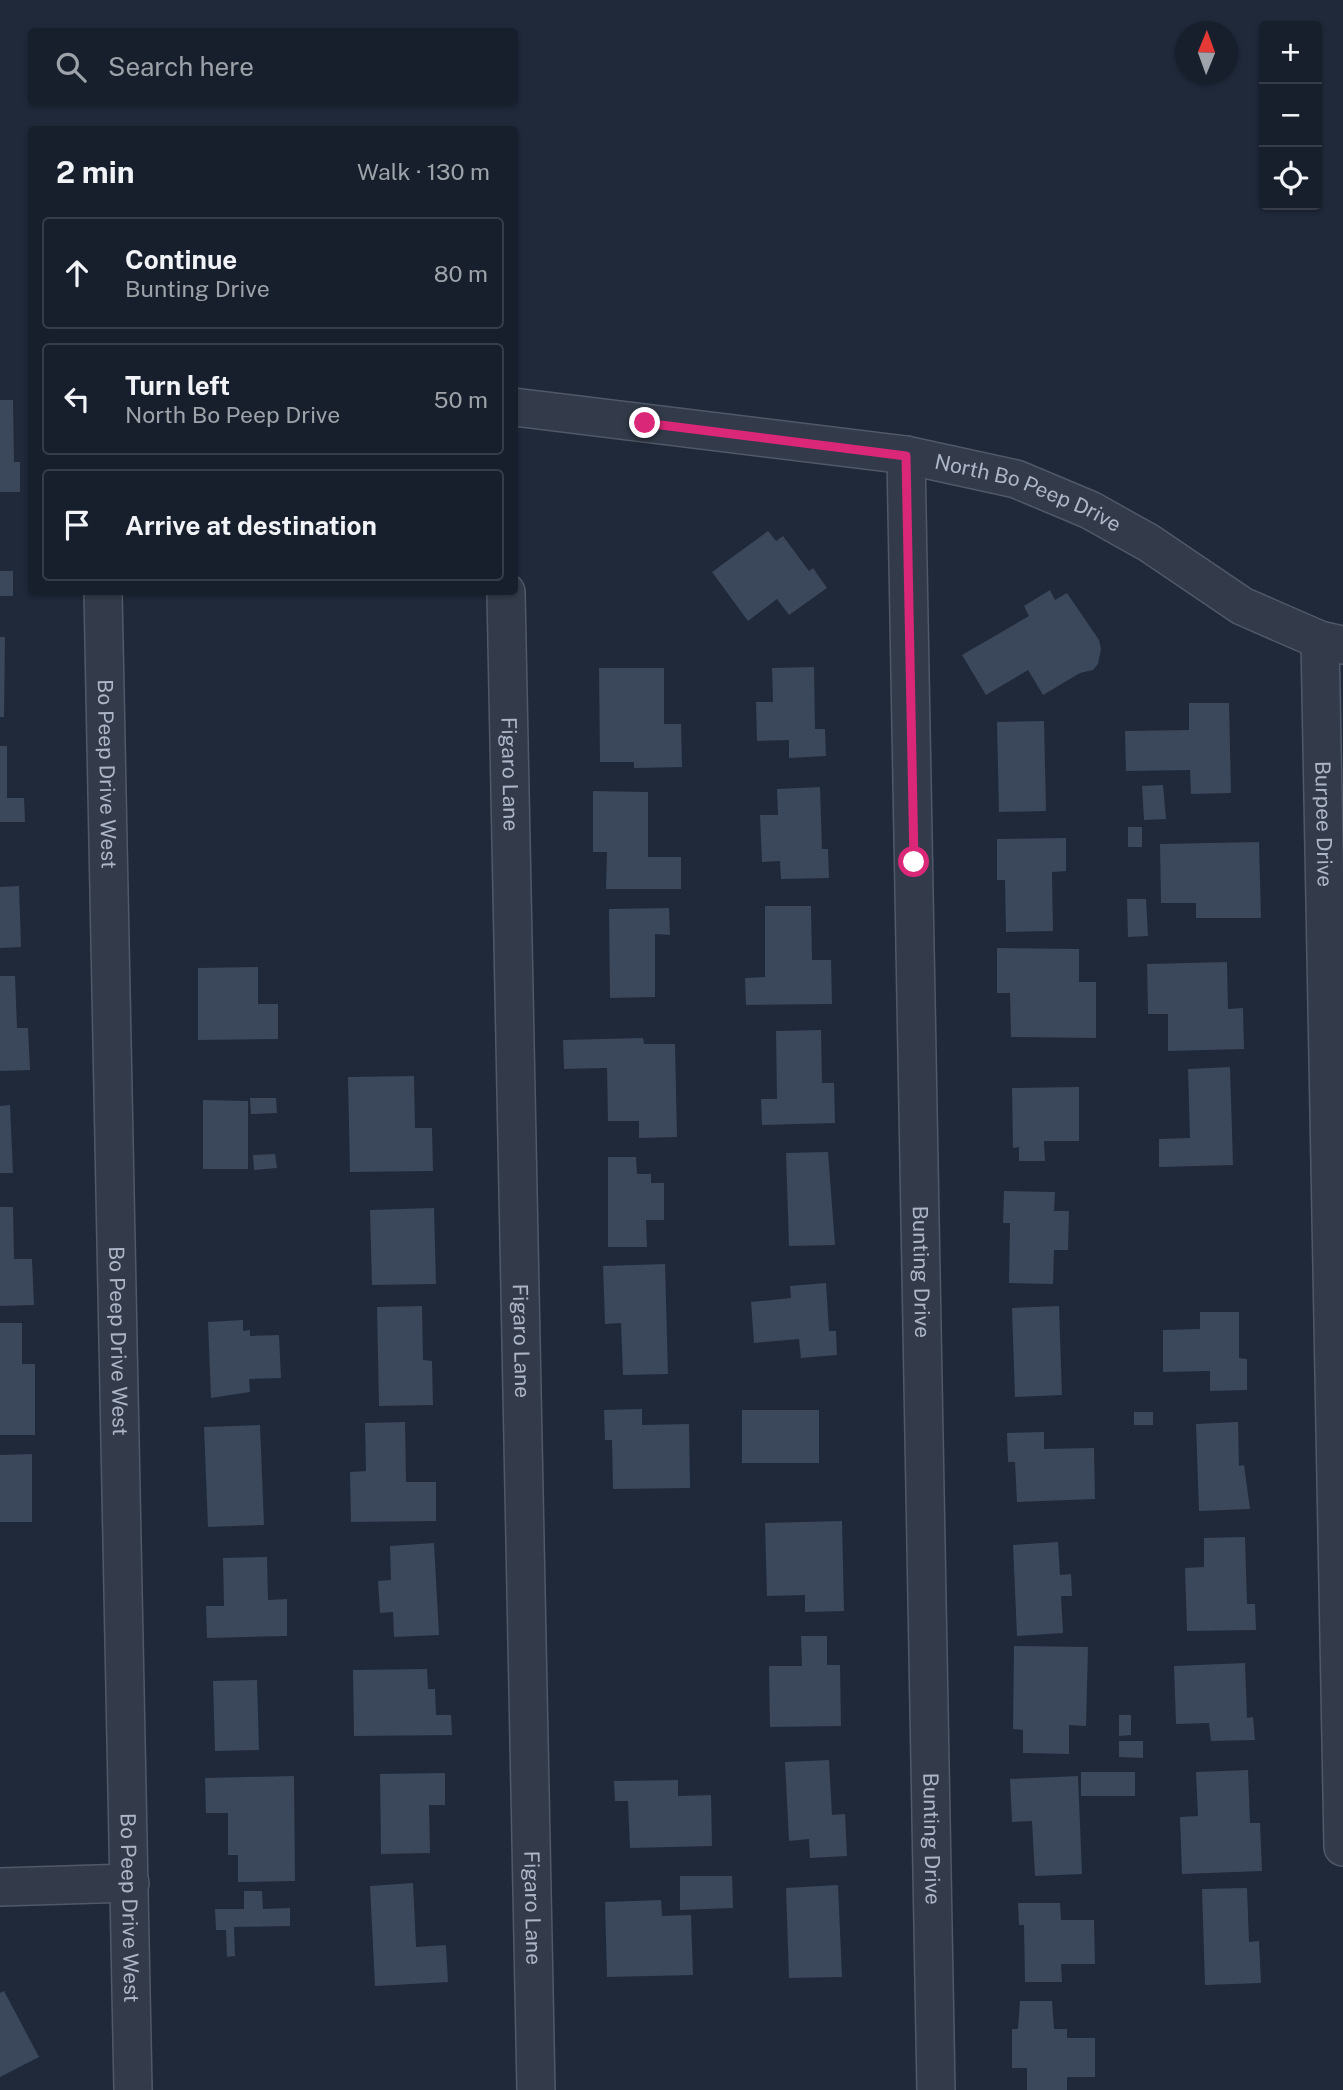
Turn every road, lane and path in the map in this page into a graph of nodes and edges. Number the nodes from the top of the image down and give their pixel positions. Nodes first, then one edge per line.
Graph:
1 (518, 408) edge
2 (906, 456) junction
3 (103, 595) edge
4 (506, 595) edge
5 (1331, 643) edge
6 (1343, 1847) edge
7 (130, 1883) junction
8 (0, 1887) edge
9 (133, 2090) edge
10 (536, 2090) edge
11 (936, 2090) edge

1 - 2 street, North Bo Peep Drive
2 - 5 street, North Bo Peep Drive
2 - 11 street, Bunting Drive
3 - 7 street, Bo Peep Drive West
4 - 10 street, Figaro Lane
5 - 6 street, Burpee Drive
7 - 8 street
7 - 9 street, Bo Peep Drive West

